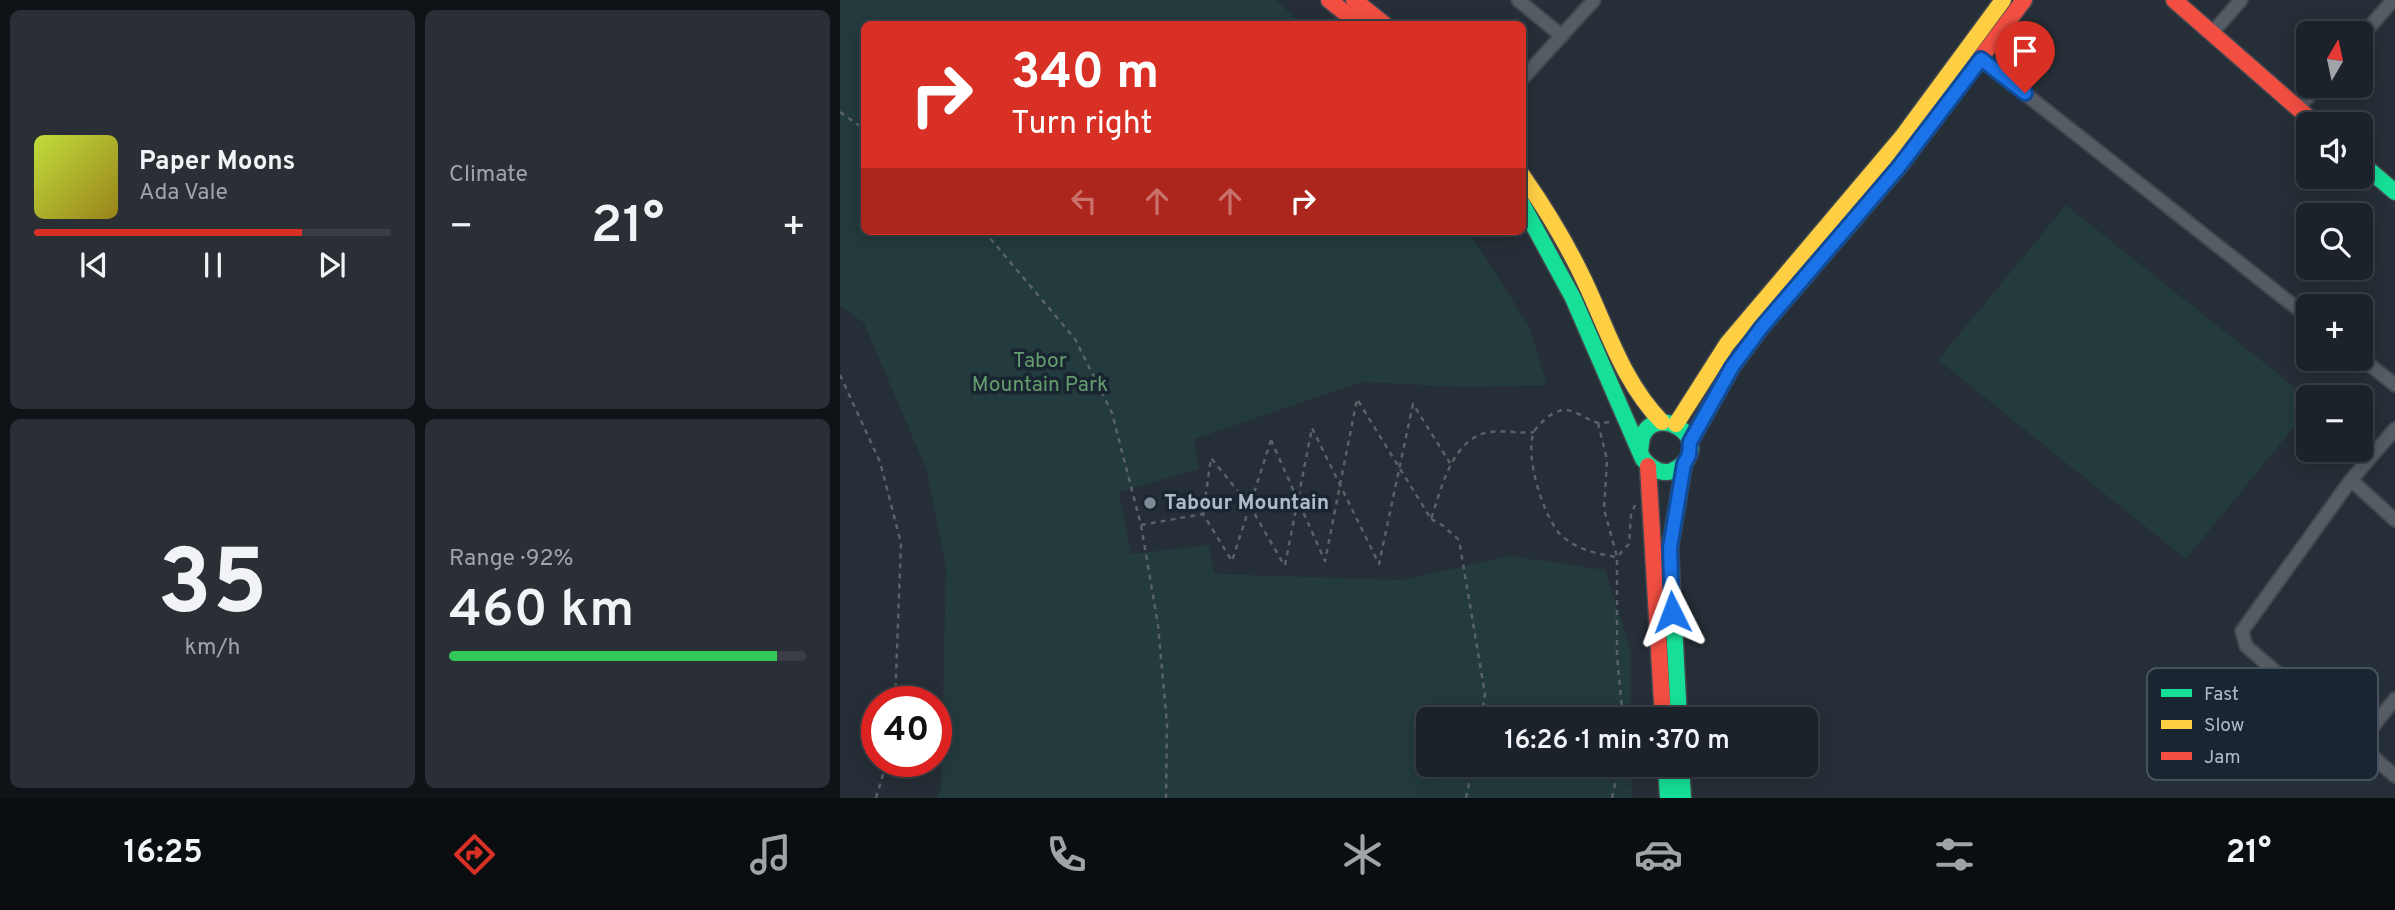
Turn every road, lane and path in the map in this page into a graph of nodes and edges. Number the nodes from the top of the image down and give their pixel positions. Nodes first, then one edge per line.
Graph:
1 (1329, 0) edge
2 (1354, 0) edge
3 (1518, 0) edge
4 (1594, 0) edge
5 (2003, 0) edge
6 (2024, 0) edge
7 (2174, 0) edge
8 (2241, 0) edge
9 (2393, 0) edge
10 (1355, 21) edge
11 (1380, 21) edge
12 (2373, 23) edge
13 (2212, 33) junction
14 (1562, 36) junction
15 (1981, 59) junction
16 (1526, 75) edge
17 (2307, 98) edge
18 (2298, 108) junction
19 (840, 112) edge
20 (2302, 112) edge
21 (861, 127) edge
22 (2373, 172) edge
23 (1526, 182) edge
24 (2393, 186) edge
25 (1526, 211) edge
26 (987, 235) edge
27 (2296, 308) edge
28 (2373, 368) edge
29 (840, 375) edge
30 (2395, 385) edge
31 (1626, 420) junction
32 (1598, 423) junction
33 (1669, 423) junction
34 (2395, 429) edge
35 (1534, 432) junction
36 (1690, 442) junction
37 (1644, 458) junction
38 (1450, 463) junction
39 (1684, 464) junction
40 (1399, 470) junction
41 (2351, 480) junction
42 (1340, 485) junction
43 (1649, 486) junction
44 (1298, 498) junction
45 (1250, 506) junction
46 (1203, 514) junction
47 (1431, 519) junction
48 (2395, 520) edge
49 (1141, 525) junction
50 (1617, 557) junction
51 (2271, 668) edge
52 (896, 686) edge
53 (2395, 699) edge
54 (1483, 707) edge
55 (1622, 707) edge
56 (1662, 707) edge
57 (1678, 707) edge
58 (2378, 720) edge
59 (2378, 762) edge
60 (2395, 776) edge
61 (882, 777) edge
62 (1470, 777) edge
63 (1616, 777) edge
64 (1667, 777) edge
65 (1682, 777) edge
66 (876, 798) edge
67 (1166, 798) edge
68 (1466, 798) edge
69 (1612, 798) edge
70 (1668, 798) edge
71 (1683, 798) edge

1 - 10 street
2 - 11 street
3 - 14 street
4 - 14 street
5 - 33 street
6 - 15 street
7 - 13 street
8 - 13 street
9 - 12 street
13 - 18 street
14 - 16 street
15 - 27 street
15 - 36 street
17 - 18 street
18 - 20 street
19 - 21 path
22 - 24 street
23 - 33 street
25 - 31 street
26 - 49 path
28 - 30 street
29 - 52 path
31 - 32 path
31 - 37 street
32 - 35 path
32 - 50 path
33 - 36 street
33 - 37 street
34 - 41 street
35 - 38 path
35 - 50 path
36 - 39 street
37 - 39 street
37 - 43 street
38 - 40 path
38 - 47 path
39 - 57 street
40 - 42 path
40 - 42 path
40 - 47 path
41 - 48 street
41 - 51 street
42 - 44 path
42 - 44 path
43 - 50 path
43 - 56 street
44 - 45 path
44 - 45 path
45 - 46 path
45 - 46 path
46 - 49 path
47 - 54 path
49 - 67 path
50 - 55 path
53 - 58 street
59 - 60 street
61 - 66 path
62 - 68 path
63 - 69 path
64 - 70 street
65 - 71 street

